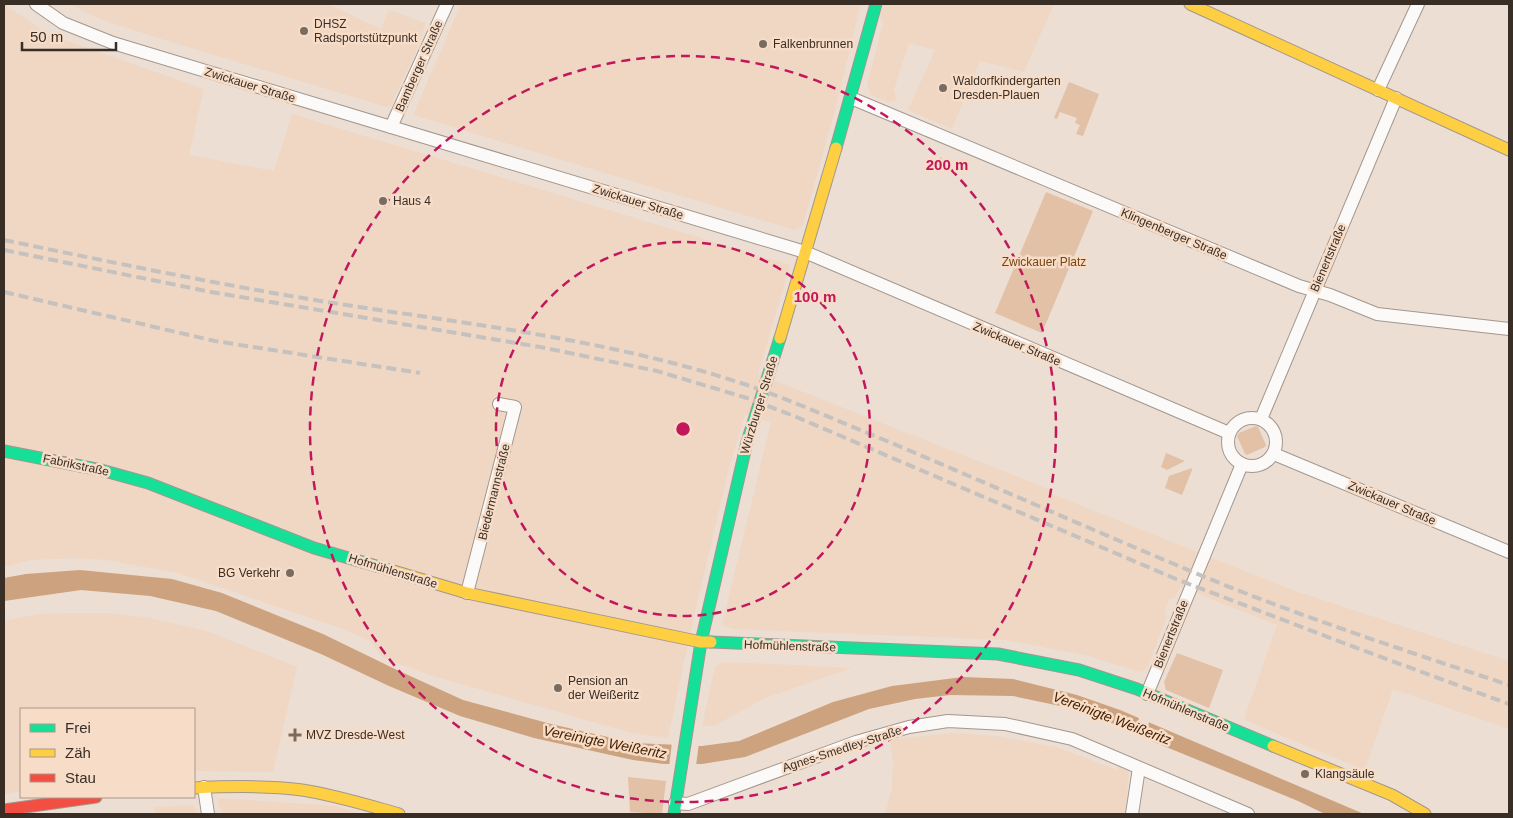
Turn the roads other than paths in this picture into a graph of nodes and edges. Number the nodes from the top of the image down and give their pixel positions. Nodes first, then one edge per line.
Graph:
1 (36, 4) edge
2 (447, 4) edge
3 (876, 4) edge
4 (1190, 4) edge
5 (1418, 4) edge
6 (1378, 90) junction
7 (851, 98) junction
8 (1396, 98) junction
9 (391, 128) junction
10 (1509, 150) edge
11 (805, 252) junction
12 (1314, 290) junction
13 (1509, 329) edge
14 (499, 404) dead end
15 (1262, 419) junction
16 (1229, 434) junction
17 (4, 450) edge
18 (1274, 454) junction
19 (1242, 464) junction
20 (148, 483) joint
21 (1509, 552) edge
22 (467, 593) junction
23 (701, 642) junction
24 (1147, 694) junction
25 (1139, 768) junction
26 (199, 788) edge
27 (89, 798) edge
28 (674, 809) edge
29 (4, 810) edge
30 (208, 814) edge
31 (399, 814) edge
32 (1132, 814) edge
33 (1248, 814) edge
34 (1425, 814) edge

1 - 9 street, Zwickauer Straße
2 - 9 street, Bamberger Straße
3 - 7 street, Würzburger Straße
4 - 6 street
5 - 6 street
6 - 8 street
7 - 11 street, Würzburger Straße
7 - 12 street, Klingenberger Straße
8 - 10 street
8 - 12 street, Bienertstraße
9 - 11 street, Zwickauer Straße
11 - 16 street, Zwickauer Straße
11 - 23 street, Würzburger Straße
12 - 13 street, Klingenberger Straße
12 - 15 street, Bienertstraße
14 - 22 street, Biedermannstraße
15 - 16 street
15 - 18 street
16 - 19 street
17 - 20 street, Fabrikstraße
18 - 19 street
18 - 21 street, Zwickauer Straße
19 - 24 street, Bienertstraße
20 - 22 street, Hofmühlenstraße
22 - 23 street, Hofmühlenstraße
23 - 24 street, Hofmühlenstraße
23 - 28 street, Würzburger Straße
24 - 34 street, Hofmühlenstraße
25 - 28 street, Agnes-Smedley-Straße
25 - 32 street
25 - 33 street, Agnes-Smedley-Straße
26 - 30 street
26 - 31 street
27 - 29 street

